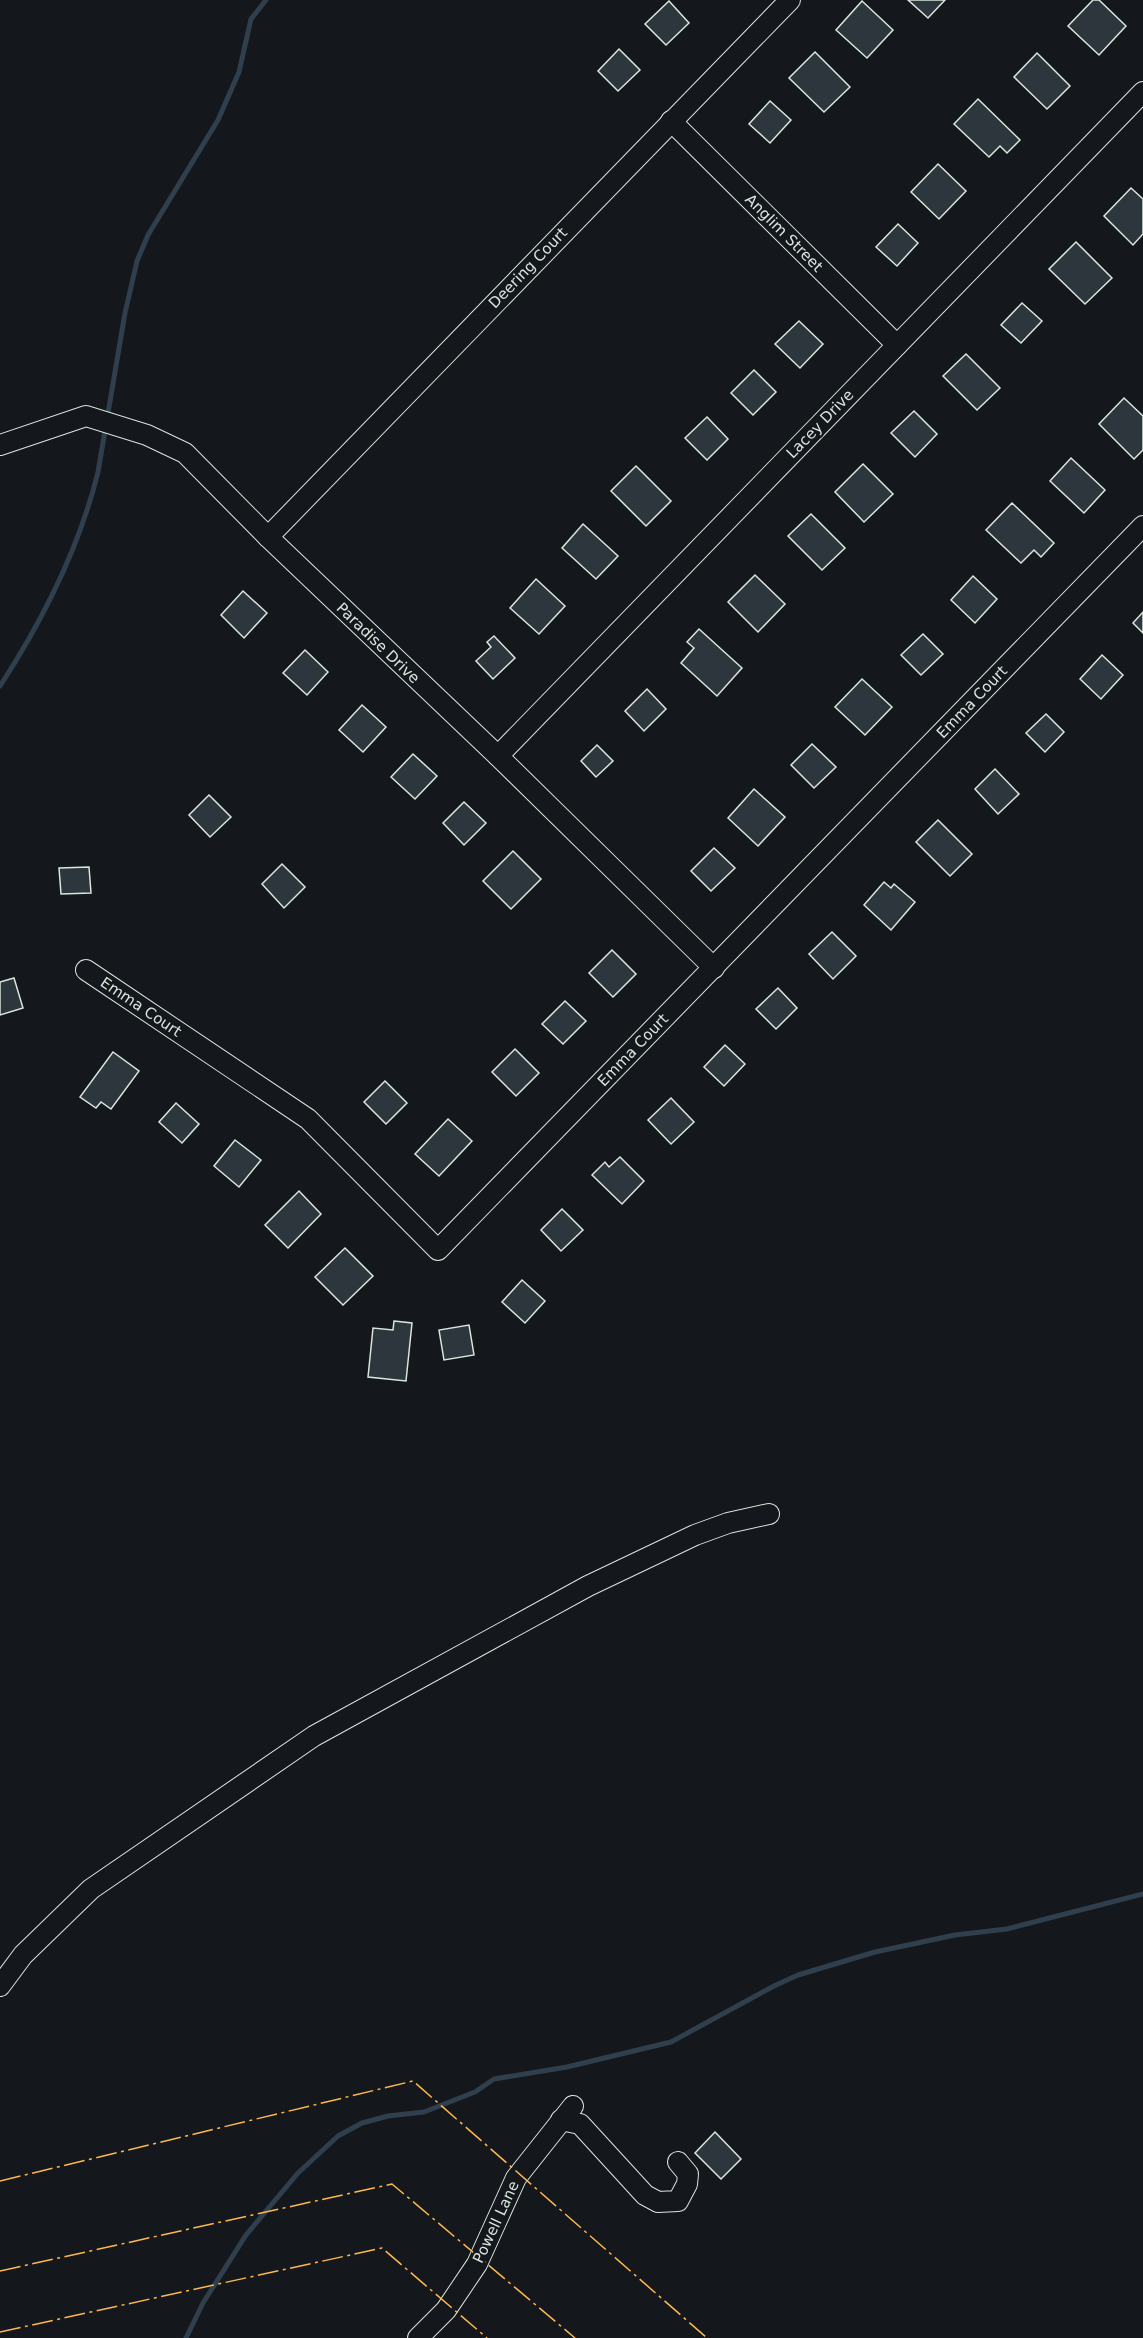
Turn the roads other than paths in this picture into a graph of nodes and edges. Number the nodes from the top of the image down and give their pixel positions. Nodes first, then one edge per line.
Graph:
1 (790, 0) edge
2 (1143, 92) edge
3 (671, 121) junction
4 (897, 345) junction
5 (0, 445) edge
6 (1143, 526) edge
7 (268, 537) junction
8 (498, 756) junction
9 (714, 968) junction
10 (86, 970) dead end
11 (769, 1514) dead end
12 (0, 1986) edge
13 (678, 2162) dead end
14 (418, 2338) edge

1 - 3 street, Deering Court
2 - 4 street, Lacey Drive
3 - 4 street, Anglim Street
3 - 7 street, Deering Court
4 - 8 street, Lacey Drive
5 - 7 street, Paradise Drive
6 - 9 street, Emma Court
7 - 8 street, Paradise Drive
8 - 9 street, Paradise Drive
9 - 10 street, Emma Court
11 - 12 street
13 - 14 street, Powell Lane

